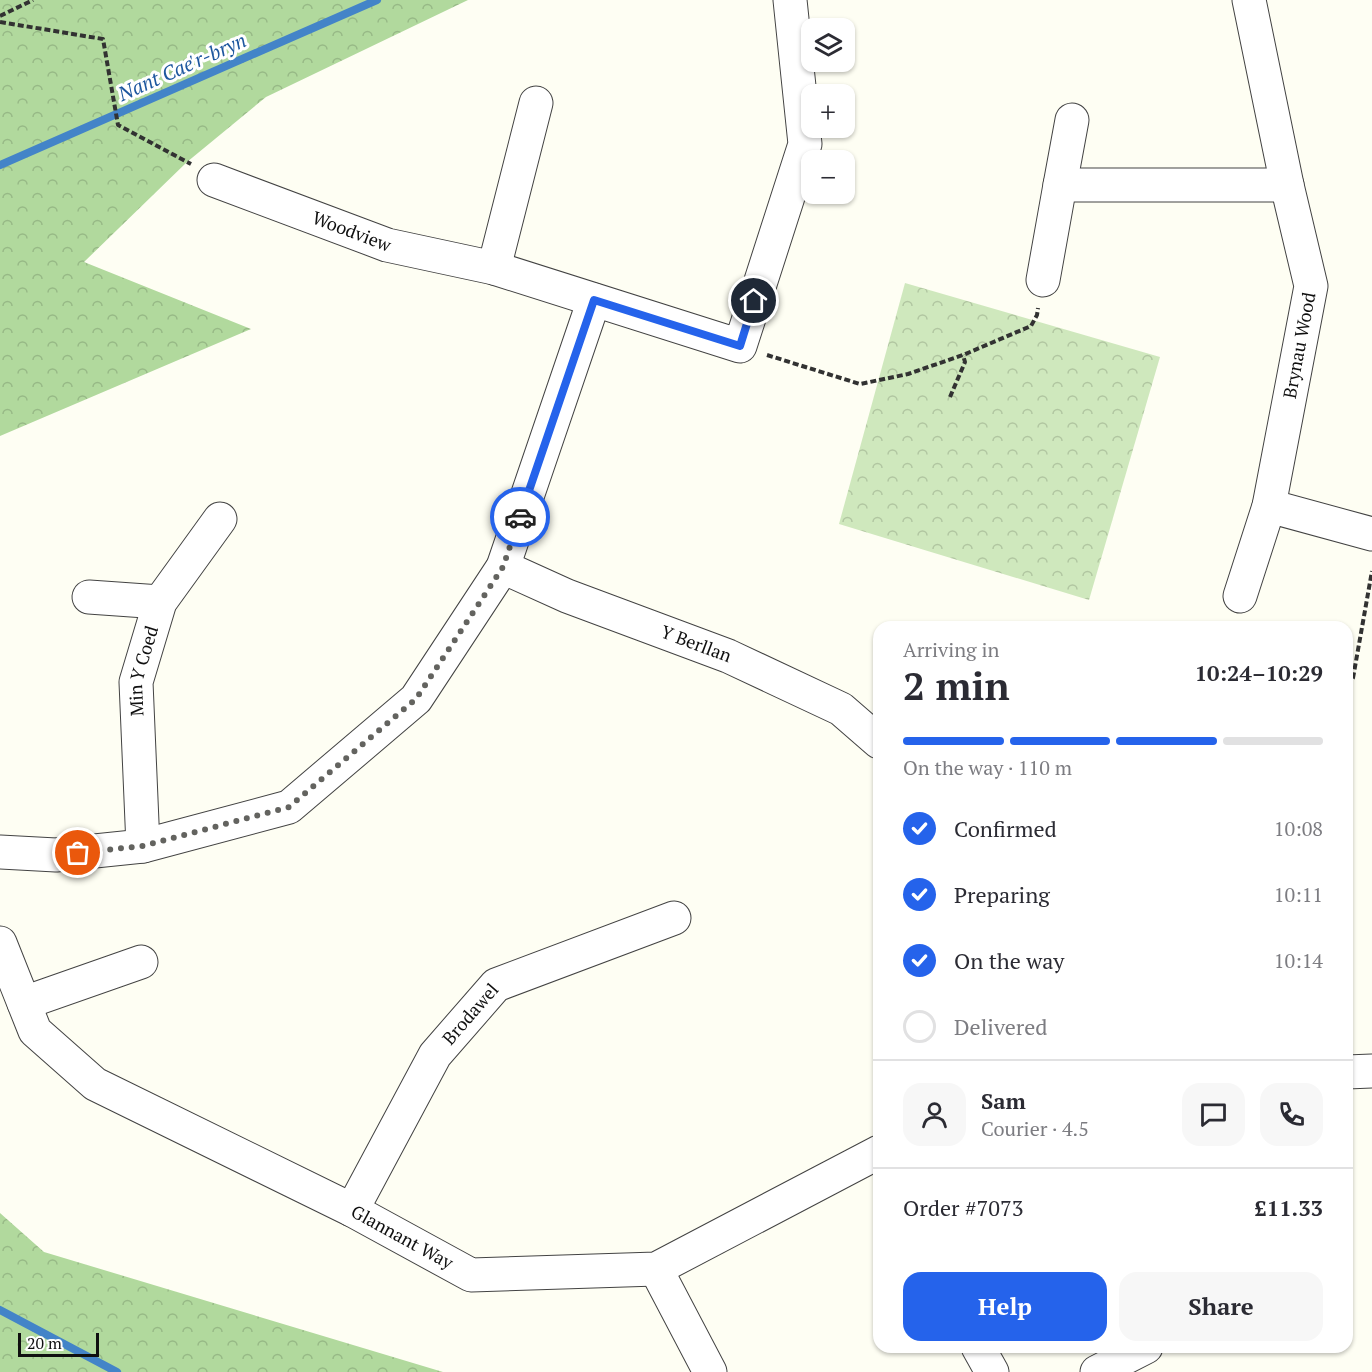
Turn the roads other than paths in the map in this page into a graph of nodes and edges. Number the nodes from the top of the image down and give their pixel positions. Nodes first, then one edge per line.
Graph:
1 (790, 0) edge
2 (1249, 0) edge
3 (537, 102) dead end
4 (1072, 120) dead end
5 (214, 180) road end
6 (1060, 185) junction
7 (1287, 185) junction
8 (494, 267) junction
9 (1043, 280) road end
10 (594, 300) junction
11 (1269, 506) junction
12 (220, 519) dead end
13 (1372, 534) edge
14 (503, 567) junction
15 (1240, 596) dead end
16 (89, 597) dead end
17 (160, 602) junction
18 (873, 737) edge
19 (143, 846) junction
20 (0, 852) edge
21 (674, 918) dead end
22 (0, 943) edge
23 (141, 962) dead end
24 (24, 1003) junction
25 (1372, 1071) edge
26 (1353, 1072) edge
27 (873, 1155) edge
28 (351, 1210) junction
29 (656, 1269) junction
30 (982, 1353) edge
31 (1134, 1353) edge
32 (710, 1372) edge
33 (993, 1372) edge
34 (1097, 1372) edge

1 - 10 street, Woodview
2 - 7 street, Brynau Wood
3 - 8 street
4 - 6 street
5 - 8 street, Woodview
6 - 7 street
6 - 9 street
7 - 11 street, Brynau Wood
8 - 10 street, Woodview
10 - 14 street
11 - 13 street
11 - 15 street, Brynau Wood
12 - 17 street, Min Y Coed
14 - 18 street, Y Berllan
14 - 19 street
16 - 17 street
17 - 19 street, Min Y Coed
19 - 20 street
21 - 28 street, Brodawel
22 - 24 street, Glannant Way
23 - 24 street
24 - 28 street, Glannant Way
25 - 26 street
27 - 29 street, Glannant Way
28 - 29 street, Glannant Way
29 - 32 street
30 - 33 street
31 - 34 street

